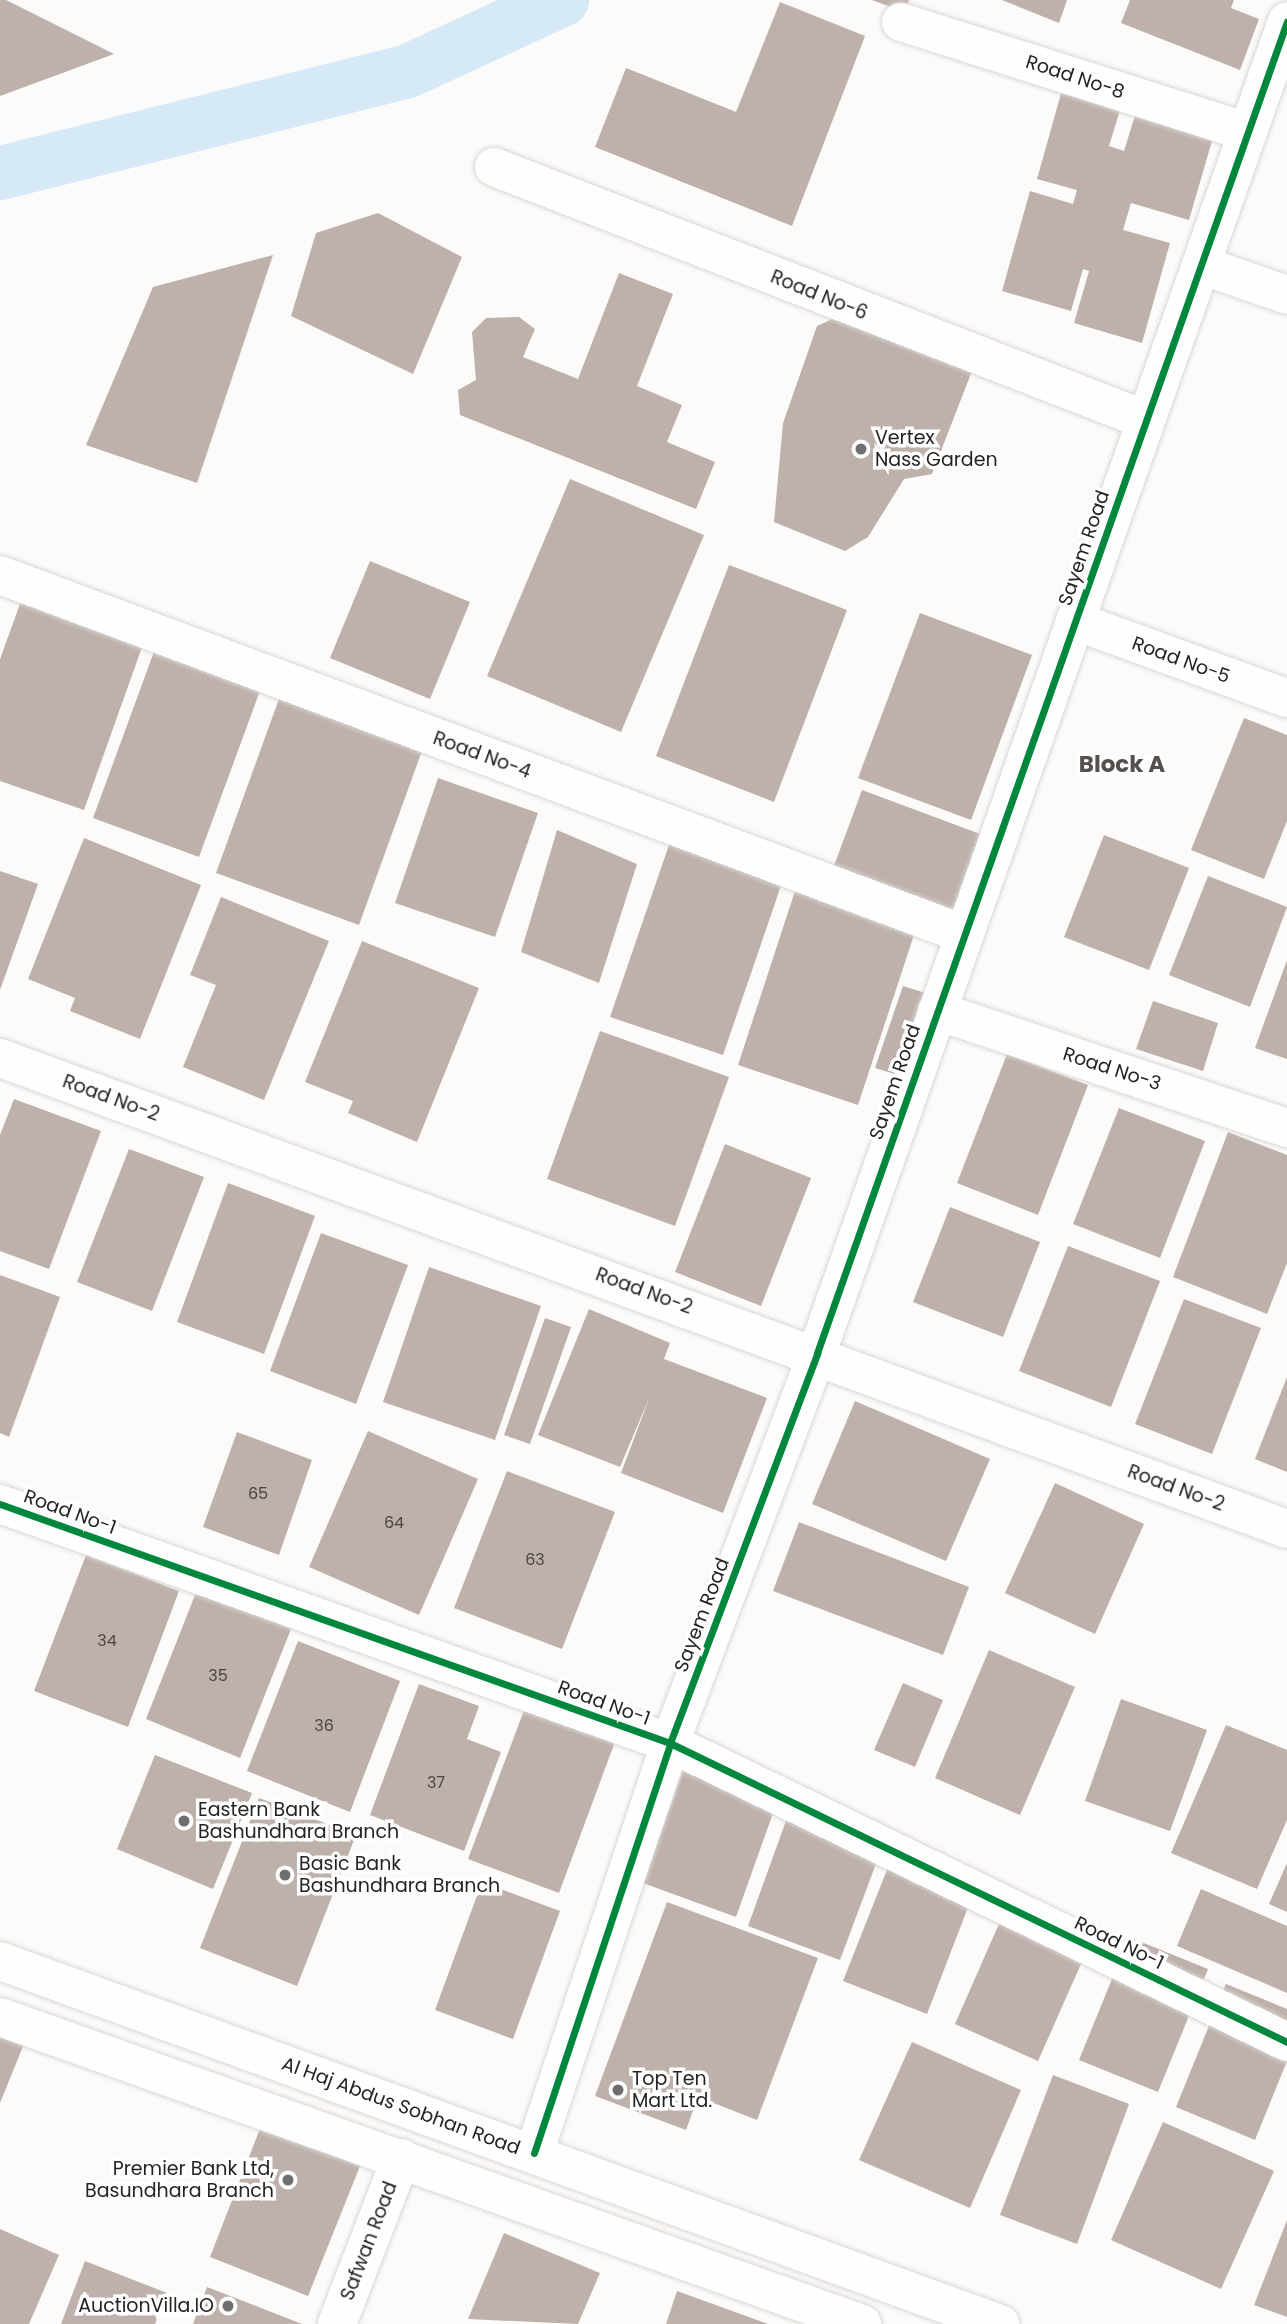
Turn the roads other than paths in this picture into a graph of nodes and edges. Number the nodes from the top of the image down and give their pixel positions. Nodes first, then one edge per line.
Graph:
1 (1287, 21) edge
2 (901, 22) dead end
3 (1248, 132) junction
4 (494, 167) dead end
5 (1201, 265) junction
6 (1287, 295) edge
7 (1146, 420) junction
8 (0, 575) edge
9 (1075, 621) junction
10 (1287, 698) edge
11 (964, 934) junction
12 (937, 1011) junction
13 (0, 1058) edge
14 (1287, 1128) edge
15 (817, 1353) junction
16 (0, 1504) edge
17 (1287, 1529) edge
18 (670, 1743) junction
19 (0, 1961) edge
20 (0, 2017) edge
21 (1287, 2042) edge
22 (534, 2153) junction
23 (401, 2158) junction
24 (337, 2324) edge
25 (862, 2324) edge
26 (1000, 2324) edge

1 - 3 street, Sayem Road
2 - 3 street, Road No-8
3 - 5 street, Sayem Road
4 - 7 street, Road No-6
5 - 6 street
5 - 7 street, Sayem Road
7 - 9 street, Sayem Road
8 - 11 street, Road No-4
9 - 10 street, Road No-5
9 - 11 street, Sayem Road
11 - 12 street, Sayem Road
12 - 14 street, Road No-3
12 - 15 street, Sayem Road
13 - 15 street, Road No-2
15 - 17 street, Road No-2
15 - 18 street, Sayem Road
16 - 18 street, Road No-1
18 - 21 street, Road No-1
18 - 22 street, Sayem Road
19 - 22 street, Al Haj Abdus Sobhan Road
20 - 23 street
22 - 26 street, Al Haj Abdus Sobhan Road
23 - 24 street, Safwan Road
23 - 25 street

